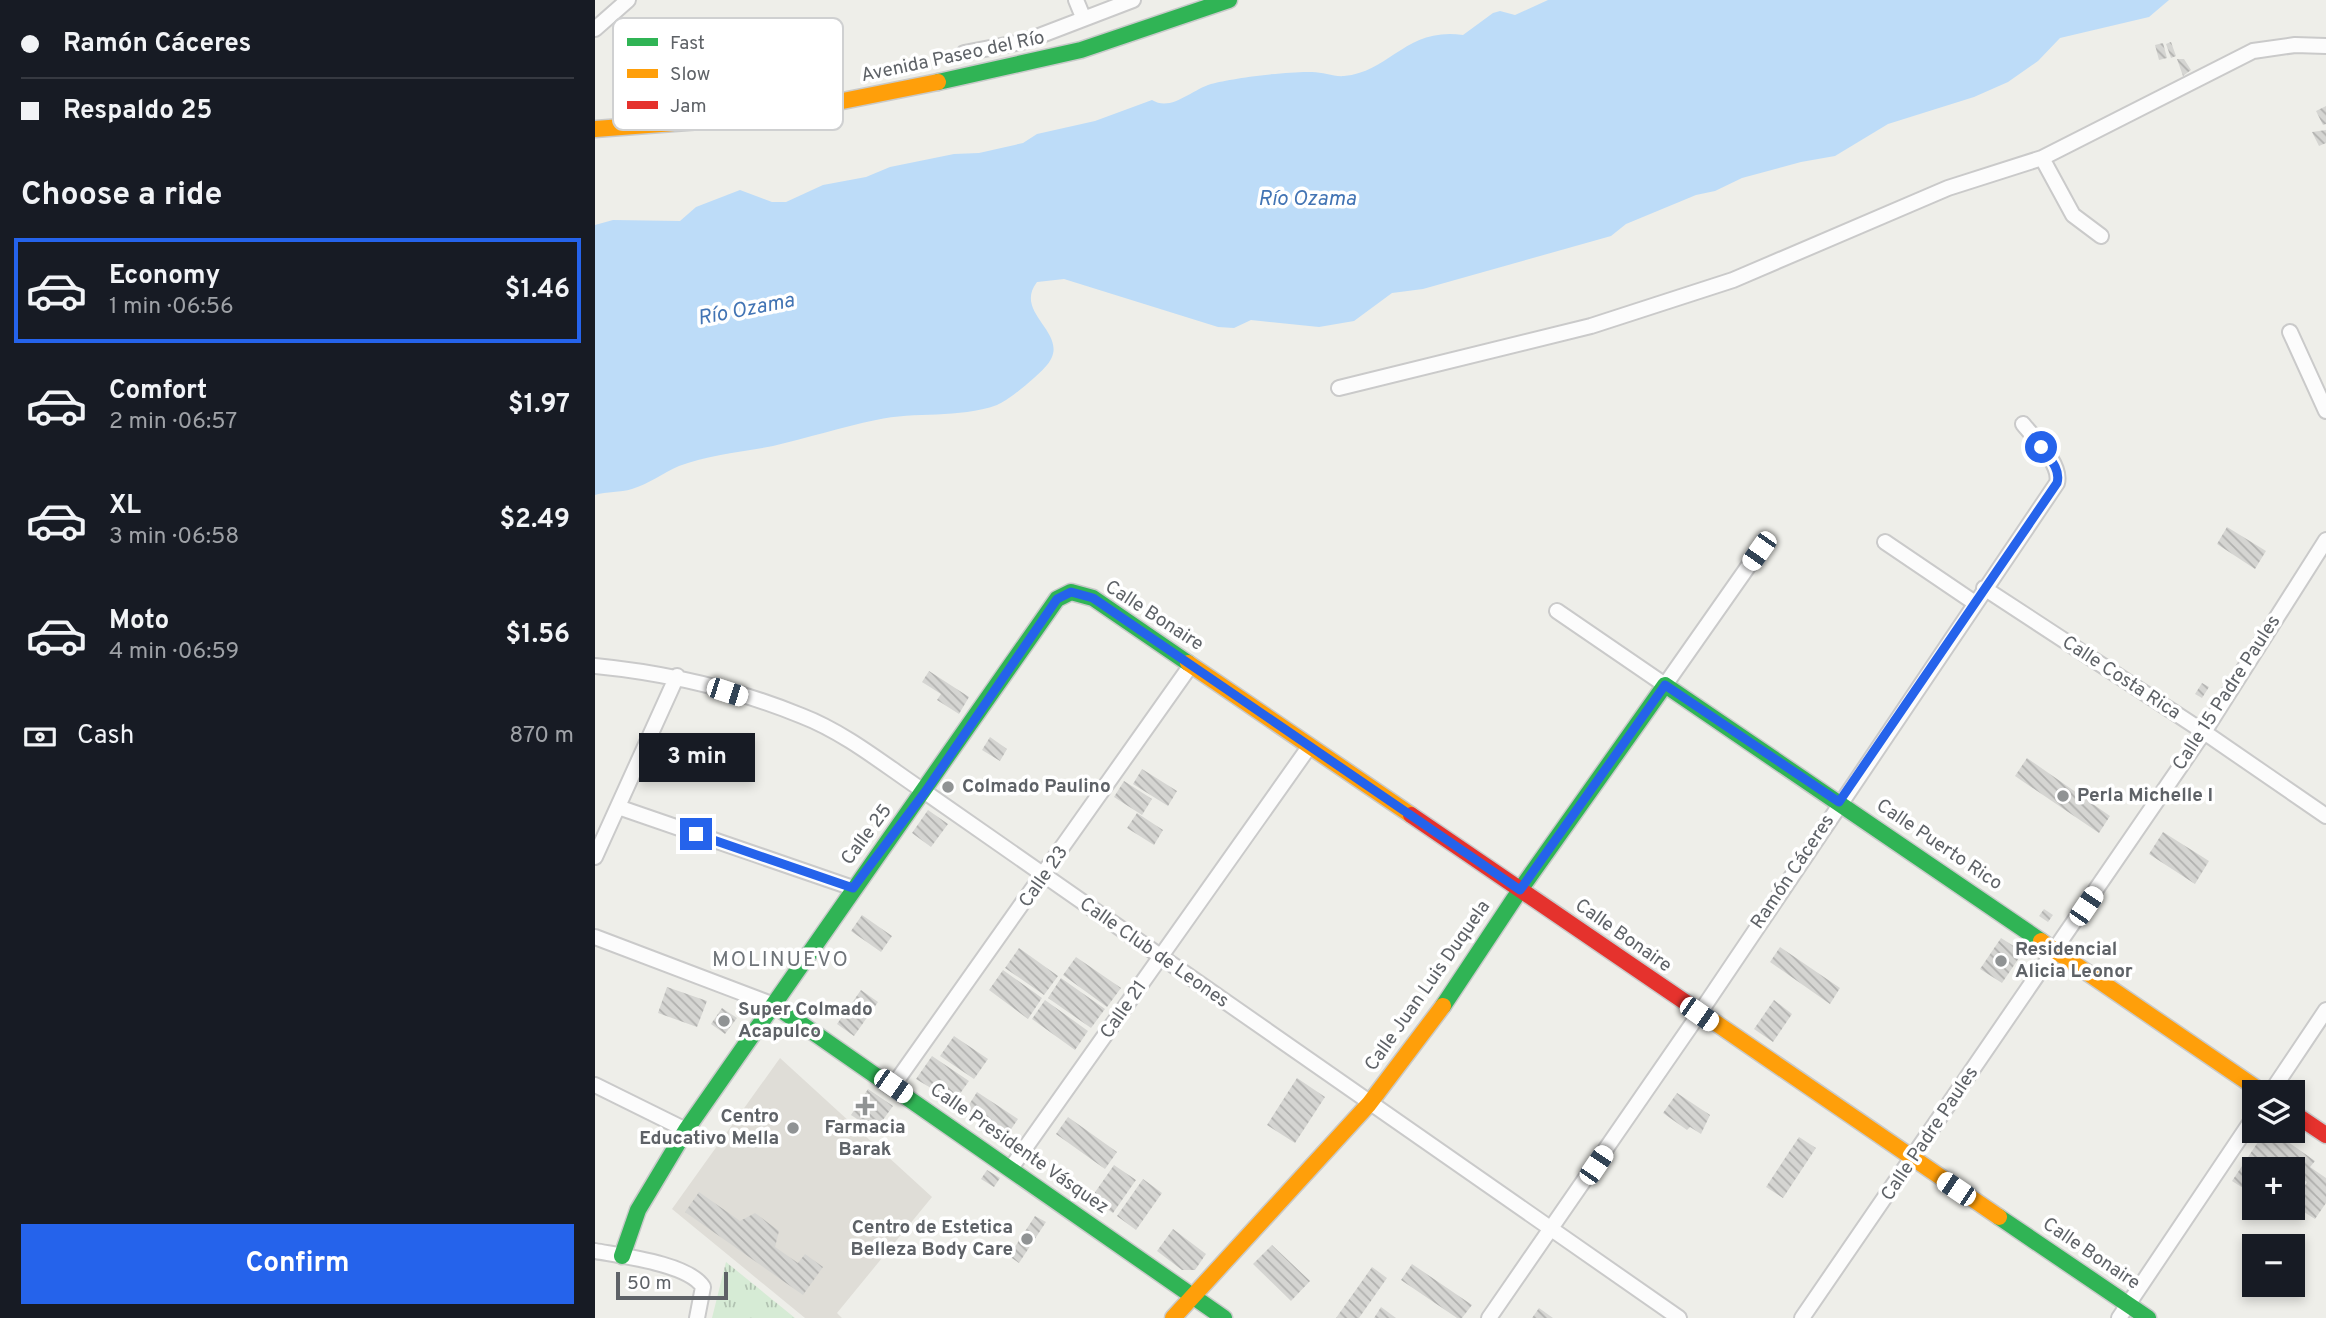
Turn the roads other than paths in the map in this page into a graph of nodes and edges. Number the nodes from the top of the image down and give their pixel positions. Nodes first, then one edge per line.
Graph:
1 (628, 0) edge
2 (1076, 0) edge
3 (1133, 0) edge
4 (1229, 0) edge
5 (1083, 17) junction
6 (595, 29) edge
7 (2326, 46) edge
8 (964, 54) dead end
9 (843, 102) edge
10 (613, 128) edge
11 (595, 129) edge
12 (2042, 158) junction
13 (2101, 236) dead end
14 (2290, 332) dead end
15 (1339, 388) dead end
16 (2326, 411) edge
17 (2023, 424) dead end
18 (2326, 540) edge
19 (1885, 542) dead end
20 (1759, 551) dead end
21 (1984, 588) junction
22 (1071, 592) joint
23 (1975, 603) junction
24 (1556, 611) dead end
25 (1191, 665) junction
26 (595, 666) edge
27 (677, 676) junction
28 (1665, 685) junction
29 (2204, 732) junction
30 (1309, 747) junction
31 (925, 792) junction
32 (1839, 802) junction
33 (618, 807) junction
34 (2326, 817) edge
35 (595, 857) edge
36 (1045, 875) junction
37 (853, 888) junction
38 (1520, 890) junction
39 (595, 937) edge
40 (2056, 950) junction
41 (1161, 958) junction
42 (774, 1004) junction
43 (2326, 1010) edge
44 (1699, 1014) junction
45 (2245, 1080) edge
46 (2279, 1080) edge
47 (595, 1085) edge
48 (893, 1086) junction
49 (1369, 1104) junction
50 (2305, 1121) edge
51 (685, 1129) junction
52 (2242, 1135) edge
53 (2326, 1135) edge
54 (1913, 1160) junction
55 (1011, 1168) junction
56 (1552, 1230) junction
57 (595, 1251) edge
58 (622, 1256) junction
59 (1193, 1297) junction
60 (2124, 1311) edge
61 (697, 1318) edge
62 (1173, 1318) edge
63 (1224, 1318) edge
64 (1489, 1318) edge
65 (1679, 1318) edge
66 (1802, 1318) edge
67 (2148, 1318) edge

1 - 6 street
2 - 5 street
3 - 5 street
4 - 9 street, Avenida Paseo del Río
5 - 8 street
7 - 12 street
10 - 11 street, Avenida Paseo del Río
12 - 13 street
12 - 15 street
14 - 16 street
17 - 21 street, Ramón Cáceres
18 - 29 street, Calle 15 Padre Paules
19 - 23 street
20 - 28 street, Calle Juan Luis Duquela
21 - 23 street, Ramón Cáceres
21 - 29 street, Calle Costa Rica
22 - 25 street, Calle Bonaire
22 - 31 street, Calle 25
23 - 32 street, Ramón Cáceres
24 - 28 street, Calle Puerto Rico
25 - 30 street, Calle Bonaire
25 - 36 street, Calle 23
26 - 27 street, Calle Club de Leones
27 - 31 street, Calle Club de Leones
27 - 33 street
28 - 32 street, Calle Puerto Rico
28 - 38 street, Calle Juan Luis Duquela
29 - 34 street, Calle Costa Rica
29 - 40 street, Calle 15 Padre Paules
30 - 38 street, Calle Bonaire
30 - 41 street, Calle 21
31 - 36 street, Calle Club de Leones
31 - 37 street, Calle 25
32 - 40 street, Calle Puerto Rico
32 - 44 street, Ramón Cáceres
33 - 35 street
33 - 37 street
36 - 41 street, Calle Club de Leones
36 - 48 street, Calle 23
37 - 42 street, Calle 25
38 - 44 street, Calle Bonaire
38 - 49 street, Calle Juan Luis Duquela
39 - 42 street, Calle Presidente Vásquez
40 - 45 street, Calle Puerto Rico
40 - 54 street, Calle Padre Paules
41 - 49 street, Calle Club de Leones
41 - 55 street, Calle 21
42 - 48 street, Calle Presidente Vásquez
42 - 51 street, Calle 25
43 - 46 street
44 - 54 street, Calle Bonaire
44 - 56 street, Ramón Cáceres
47 - 51 street
48 - 55 street, Calle Presidente Vásquez
49 - 56 street, Calle Club de Leones
49 - 59 street, Calle Juan Luis Duquela
50 - 53 street
51 - 58 street, Calle 25
52 - 60 street
54 - 60 street, Calle Bonaire
54 - 66 street, Calle Padre Paules
55 - 59 street, Calle Presidente Vásquez
56 - 64 street, Ramón Cáceres
56 - 65 street, Calle Club de Leones
57 - 58 street
58 - 61 street
59 - 62 street, Calle Juan Luis Duquela
59 - 63 street, Calle Presidente Vásquez
60 - 67 street, Calle Bonaire

